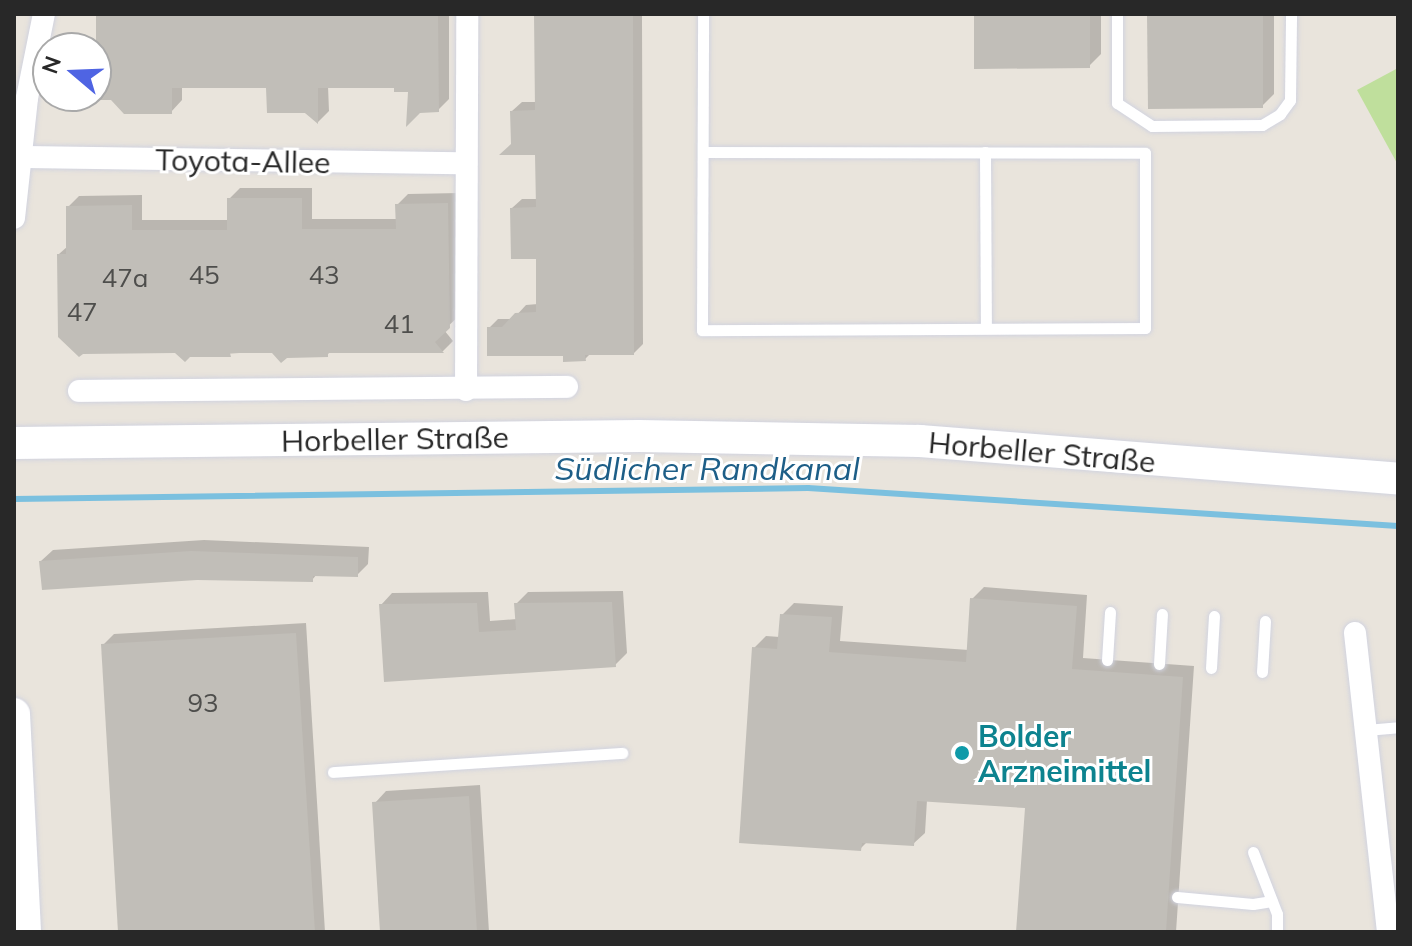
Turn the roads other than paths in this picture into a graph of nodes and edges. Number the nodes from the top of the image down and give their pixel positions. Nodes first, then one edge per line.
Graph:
1 (44, 14) edge
2 (467, 14) edge
3 (703, 14) edge
4 (1117, 14) edge
5 (1291, 14) edge
6 (703, 152) junction
7 (985, 152) junction
8 (19, 157) junction
9 (466, 163) junction
10 (14, 218) edge
11 (986, 327) junction
12 (567, 387) dead end
13 (466, 390) junction
14 (79, 391) dead end
15 (14, 443) edge
16 (1398, 479) edge
17 (1110, 612) dead end
18 (1162, 614) dead end
19 (1214, 616) dead end
20 (1265, 621) dead end
21 (1355, 633) dead end
22 (1107, 660) dead end
23 (1159, 664) dead end
24 (1211, 668) dead end
25 (1262, 672) dead end
26 (14, 714) edge
27 (1398, 727) edge
28 (1366, 730) junction
29 (622, 753) dead end
30 (333, 772) dead end
31 (1253, 852) dead end
32 (1177, 897) dead end
33 (1272, 901) junction
34 (25, 932) edge
35 (1277, 932) edge
36 (1388, 932) edge

1 - 8 street
2 - 9 street
3 - 6 lane
4 - 5 lane
6 - 7 lane
6 - 11 lane
7 - 11 lane
7 - 11 lane
8 - 9 street, Toyota-Allee
8 - 10 street
9 - 13 street
12 - 13 street
13 - 14 street
15 - 16 main road, Horbeller Straße
17 - 22 lane
18 - 23 lane
19 - 24 lane
20 - 25 lane
21 - 28 street
26 - 34 main road
27 - 28 lane
28 - 36 street
29 - 30 lane
31 - 33 lane
32 - 33 lane
33 - 35 lane

